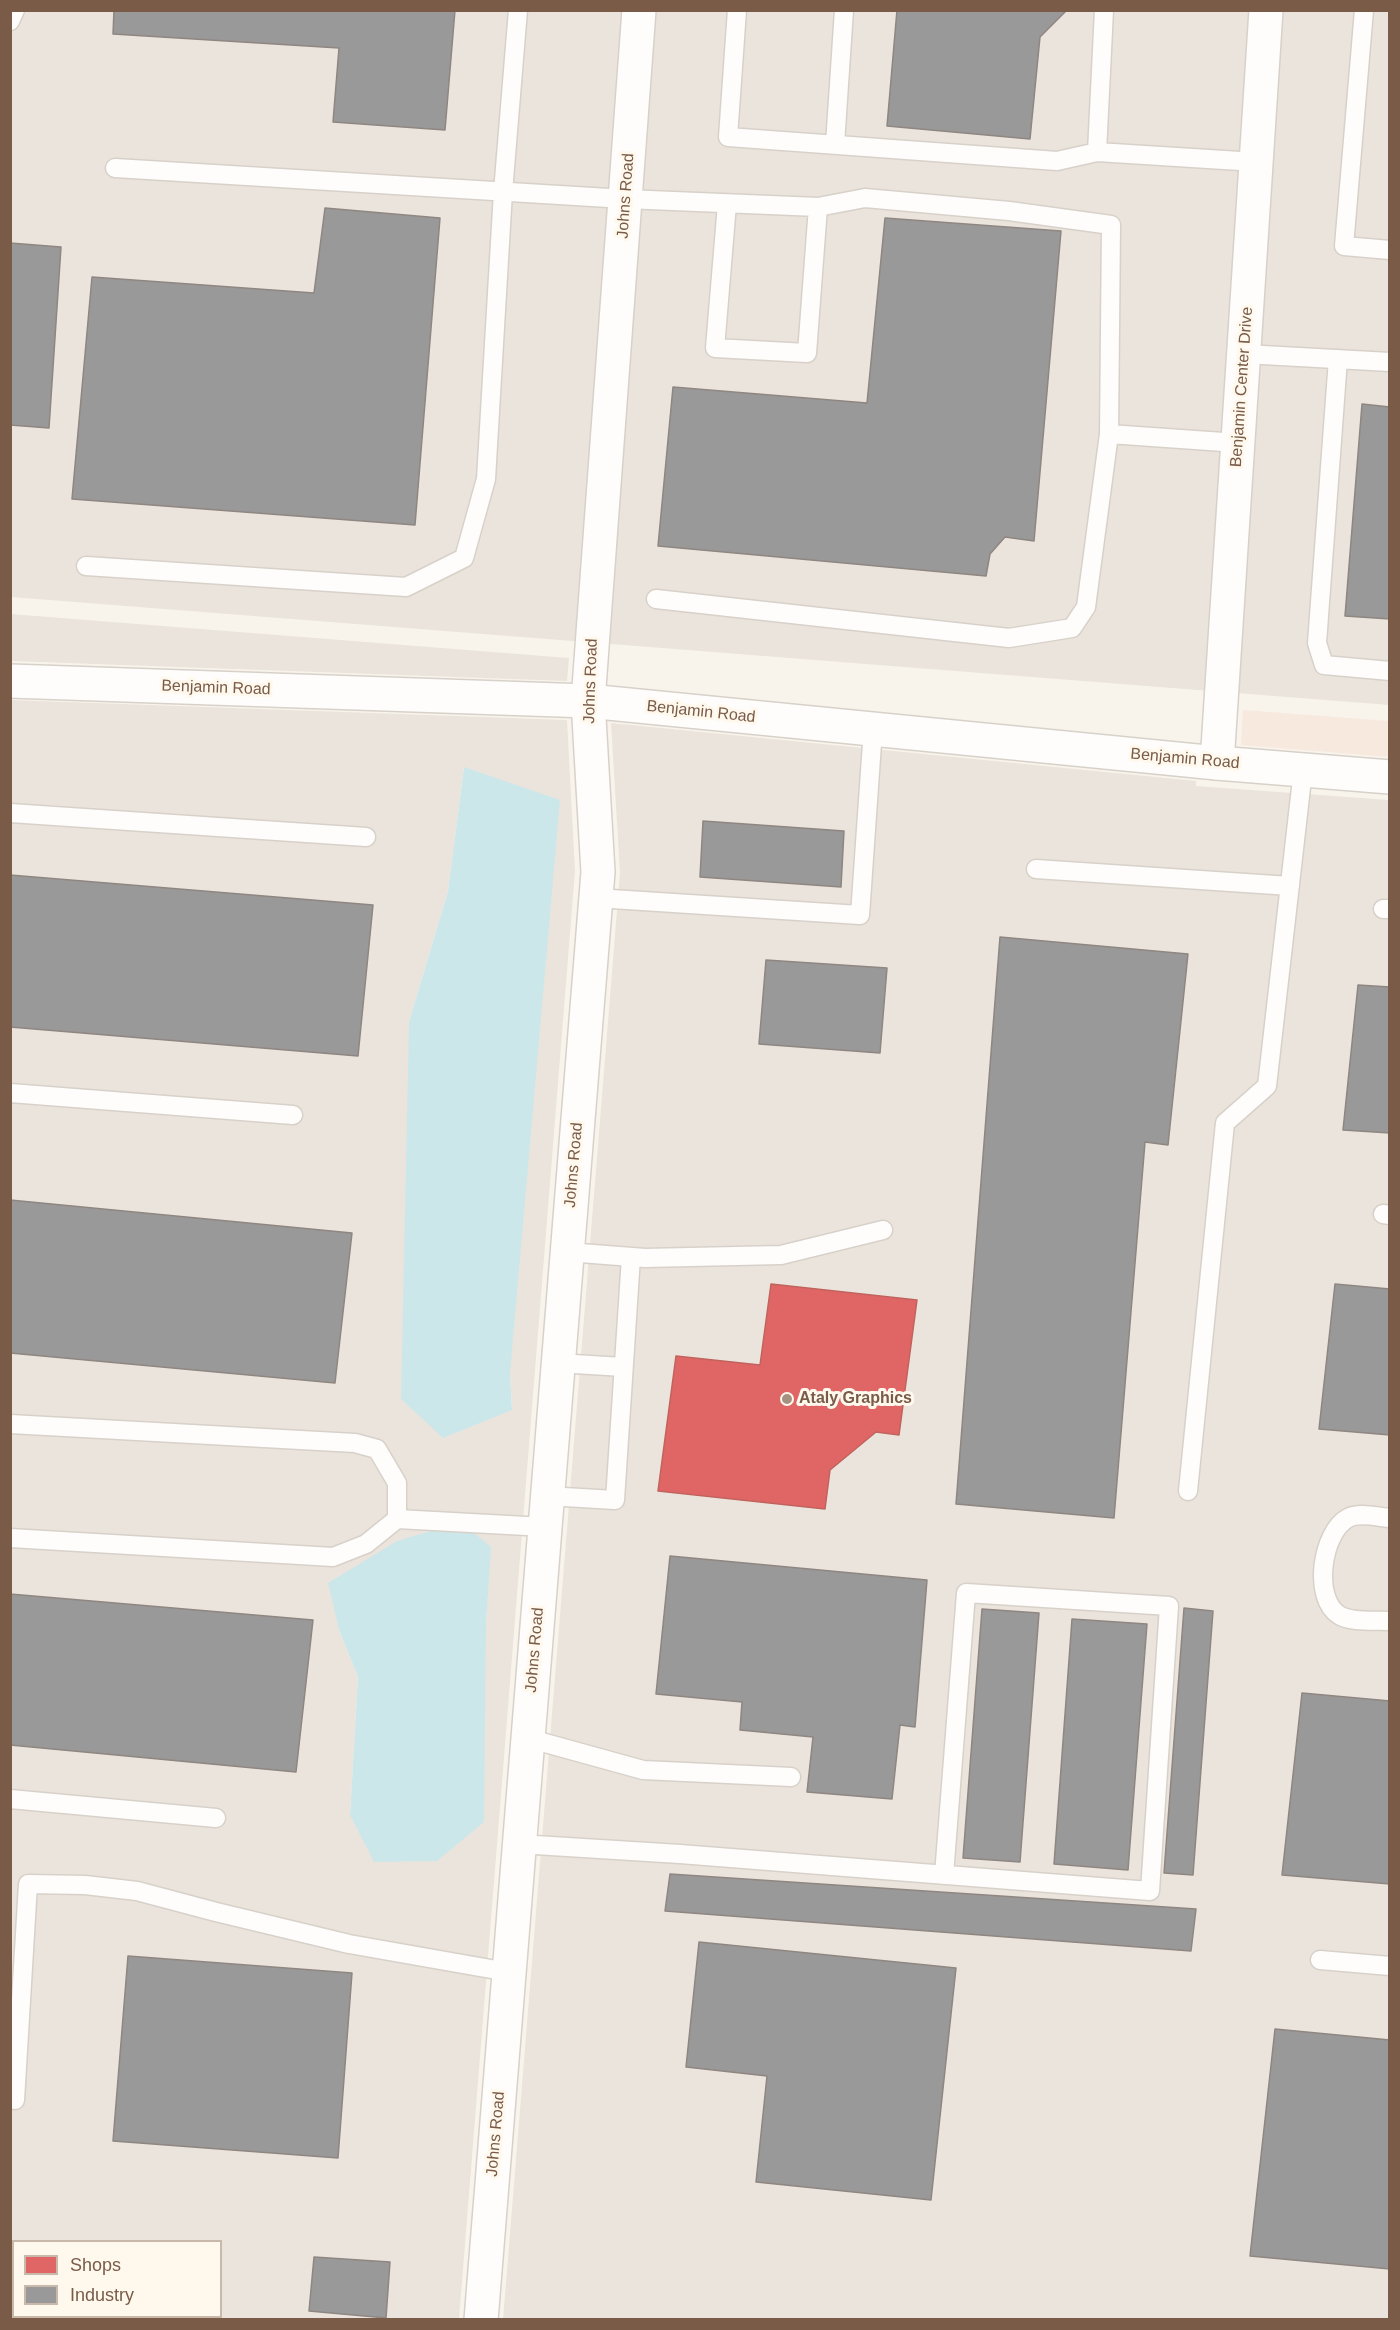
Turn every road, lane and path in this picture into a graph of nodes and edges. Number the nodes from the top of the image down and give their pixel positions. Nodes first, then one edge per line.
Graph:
1 (15, 10) edge
2 (518, 10) edge
3 (639, 10) edge
4 (737, 10) edge
5 (844, 10) edge
6 (1104, 10) edge
7 (1266, 10) edge
8 (1364, 10) edge
9 (10, 21) edge
10 (835, 144) junction
11 (1097, 152) junction
12 (1256, 162) junction
13 (115, 168) dead end
14 (503, 192) junction
15 (626, 200) junction
16 (727, 204) junction
17 (818, 207) junction
18 (1389, 250) edge
19 (1244, 354) junction
20 (1338, 359) junction
21 (1389, 362) edge
22 (1109, 434) junction
23 (1238, 443) junction
24 (86, 566) dead end
25 (656, 599) dead end
26 (1389, 671) edge
27 (10, 681) edge
28 (588, 701) junction
29 (873, 729) junction
30 (1217, 763) junction
31 (1303, 770) junction
32 (1389, 777) edge
33 (10, 813) edge
34 (366, 837) dead end
35 (1036, 869) dead end
36 (1290, 886) junction
37 (596, 897) junction
38 (10, 1093) edge
39 (293, 1115) dead end
40 (883, 1230) dead end
41 (567, 1251) junction
42 (631, 1257) junction
43 (558, 1363) junction
44 (623, 1367) junction
45 (10, 1424) edge
46 (1188, 1491) dead end
47 (546, 1511) junction
48 (1389, 1518) edge
49 (397, 1519) junction
50 (10, 1538) edge
51 (1389, 1621) edge
52 (527, 1738) junction
53 (791, 1777) dead end
54 (10, 1799) edge
55 (216, 1818) dead end
56 (519, 1844) junction
57 (944, 1875) junction
58 (1320, 1960) dead end
59 (1389, 1966) edge
60 (508, 1972) junction
61 (15, 2100) dead end
62 (481, 2319) edge

1 - 9 lane
2 - 14 lane
3 - 15 street, Johns Road
4 - 10 lane
5 - 10 lane
6 - 11 lane
7 - 12 street, Benjamin Center Drive
8 - 18 lane
10 - 11 lane
11 - 12 lane
12 - 19 street, Benjamin Center Drive
13 - 14 lane
14 - 15 lane
14 - 24 lane
15 - 16 lane
15 - 28 street, Johns Road
16 - 17 lane
16 - 17 lane
17 - 22 lane
19 - 20 lane
19 - 23 street, Benjamin Center Drive
20 - 21 lane
20 - 26 lane
22 - 23 lane
22 - 25 lane
23 - 30 street, Benjamin Center Drive
27 - 28 street, Benjamin Road
28 - 29 street, Benjamin Road
28 - 37 street, Johns Road
29 - 30 street, Benjamin Road
29 - 37 lane
30 - 31 street, Benjamin Road
31 - 32 street, Benjamin Road
31 - 36 lane
33 - 34 lane
35 - 36 lane
36 - 46 lane
37 - 41 street, Johns Road
38 - 39 lane
40 - 42 lane
41 - 42 lane
41 - 43 street, Johns Road
42 - 44 lane
43 - 44 lane
43 - 47 street, Johns Road
44 - 47 lane
45 - 49 lane
47 - 49 lane
47 - 52 street, Johns Road
48 - 51 lane
49 - 50 lane
52 - 53 lane
52 - 56 street, Johns Road
54 - 55 lane
56 - 57 lane
56 - 60 street, Johns Road
57 - 57 lane
58 - 59 lane
60 - 61 lane
60 - 62 street, Johns Road

